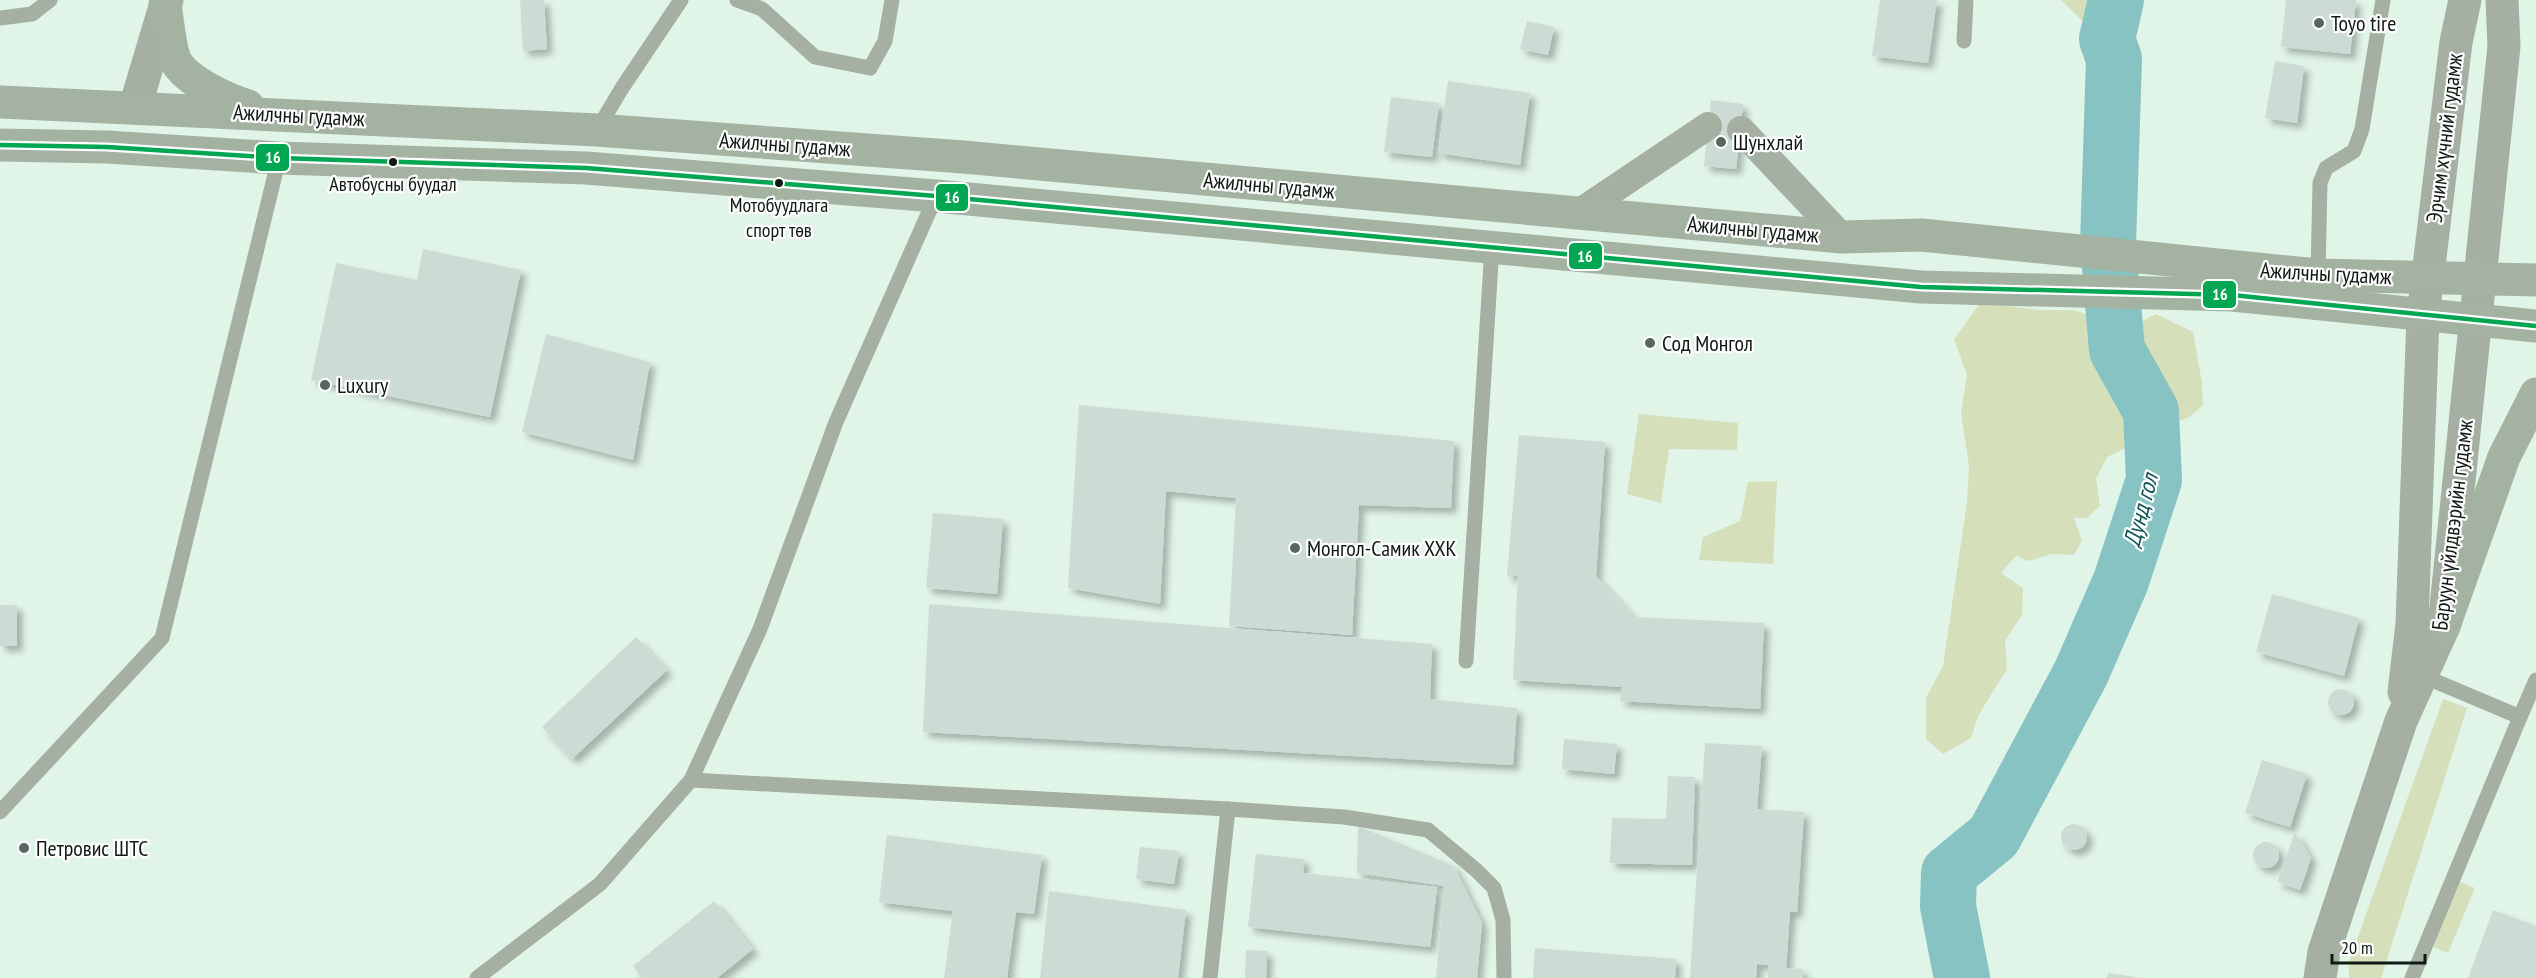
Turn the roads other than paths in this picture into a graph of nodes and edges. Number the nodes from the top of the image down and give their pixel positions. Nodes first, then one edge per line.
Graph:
1 (50, 0) edge
2 (681, 0) edge
3 (737, 0) edge
4 (892, 0) edge
5 (1966, 0) edge
6 (2383, 0) edge
7 (2465, 0) edge
8 (2502, 0) edge
9 (166, 3) edge
10 (0, 18) edge
11 (1964, 41) dead end
12 (0, 102) edge
13 (135, 107) junction
14 (279, 115) junction
15 (1708, 126) dead end
16 (597, 130) junction
17 (1741, 130) dead end
18 (0, 145) edge
19 (279, 158) junction
20 (936, 196) junction
21 (1577, 214) junction
22 (1842, 237) junction
23 (1492, 247) junction
24 (2319, 275) junction
25 (2427, 277) junction
26 (2480, 279) junction
27 (2536, 280) edge
28 (2423, 316) junction
29 (2476, 321) junction
30 (2536, 326) edge
31 (2536, 394) edge
32 (2444, 626) junction
33 (1466, 661) dead end
34 (2423, 676) junction
35 (2536, 680) edge
36 (2520, 717) junction
37 (2401, 721) junction
38 (691, 780) junction
39 (1228, 809) junction
40 (0, 812) edge
41 (477, 978) edge
42 (1210, 978) edge
43 (1504, 978) edge
44 (2320, 978) edge
45 (2412, 978) edge

1 - 10 lane
2 - 16 lane
3 - 4 lane
5 - 11 lane
6 - 24 lane
7 - 25 street, Эрчим хүчний гудамж
8 - 26 street
9 - 13 street
9 - 14 main road
12 - 13 main road, Ажилчны гудамж
13 - 14 main road, Ажилчны гудамж
14 - 16 main road, Ажилчны гудамж
15 - 21 street
16 - 21 main road, Ажилчны гудамж
17 - 22 street
18 - 19 main road, Ажилчны гудамж
19 - 20 main road, Ажилчны гудамж
19 - 40 lane
20 - 23 main road, Ажилчны гудамж
20 - 38 lane
21 - 22 main road, Ажилчны гудамж
22 - 24 main road, Ажилчны гудамж
23 - 28 main road, Ажилчны гудамж
23 - 33 lane
24 - 25 main road, Ажилчны гудамж
25 - 26 main road, Ажилчны гудамж
25 - 28 street, Эрчим хүчний гудамж
26 - 27 main road, Ажилчны гудамж
26 - 29 street, Баруун үйлдвэрийн гудамж
28 - 29 main road, Ажилчны гудамж
28 - 37 street, Баруун үйлдвэрийн гудамж
29 - 30 main road, Ажилчны гудамж
29 - 32 street, Баруун үйлдвэрийн гудамж
31 - 32 main road
32 - 34 street, Баруун үйлдвэрийн гудамж
34 - 36 lane
34 - 37 street, Баруун үйлдвэрийн гудамж
35 - 36 lane
36 - 45 lane
37 - 44 street, Баруун үйлдвэрийн гудамж
38 - 39 lane
38 - 41 lane
39 - 42 lane
39 - 43 lane

